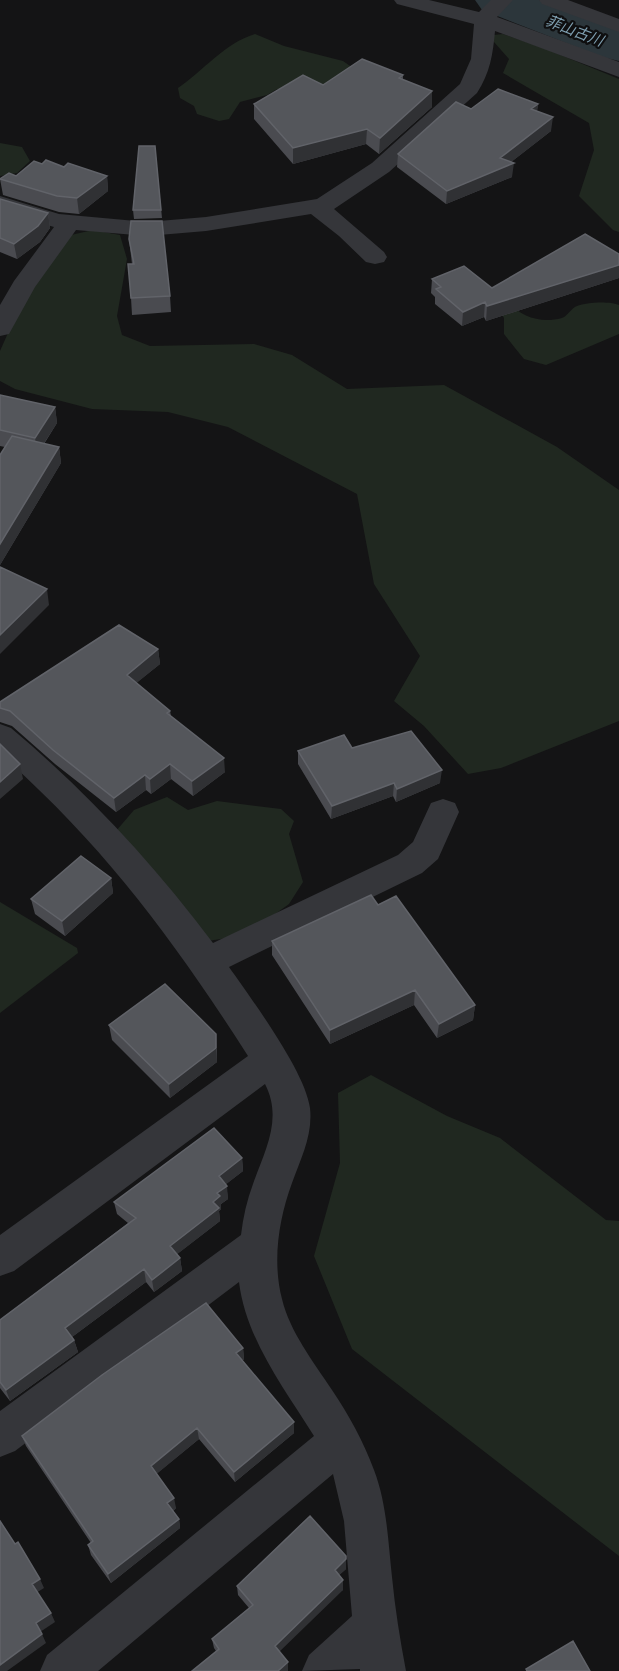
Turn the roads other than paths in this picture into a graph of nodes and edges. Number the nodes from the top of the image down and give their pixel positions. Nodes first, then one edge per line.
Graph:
1 (404, 0) edge
2 (549, 0) edge
3 (492, 11) edge
4 (619, 26) edge
5 (619, 70) edge
6 (0, 203) edge
7 (316, 206) junction
8 (70, 222) junction
9 (375, 257) dead end
10 (0, 328) edge
11 (0, 736) edge
12 (442, 812) dead end
13 (207, 962) junction
14 (270, 1060) junction
15 (259, 1244) junction
16 (0, 1258) edge
17 (0, 1436) edge
18 (340, 1441) junction
19 (375, 1625) junction
20 (63, 1671) edge
21 (325, 1671) edge
22 (383, 1671) edge

1 - 3 street
2 - 4 street
3 - 5 street
3 - 7 street
6 - 8 street
7 - 8 street
7 - 9 street
8 - 10 street
11 - 13 street
12 - 13 street
13 - 14 street
14 - 15 street
14 - 16 street
15 - 17 street
15 - 18 street
18 - 19 street
18 - 20 street
19 - 21 street
19 - 22 street

